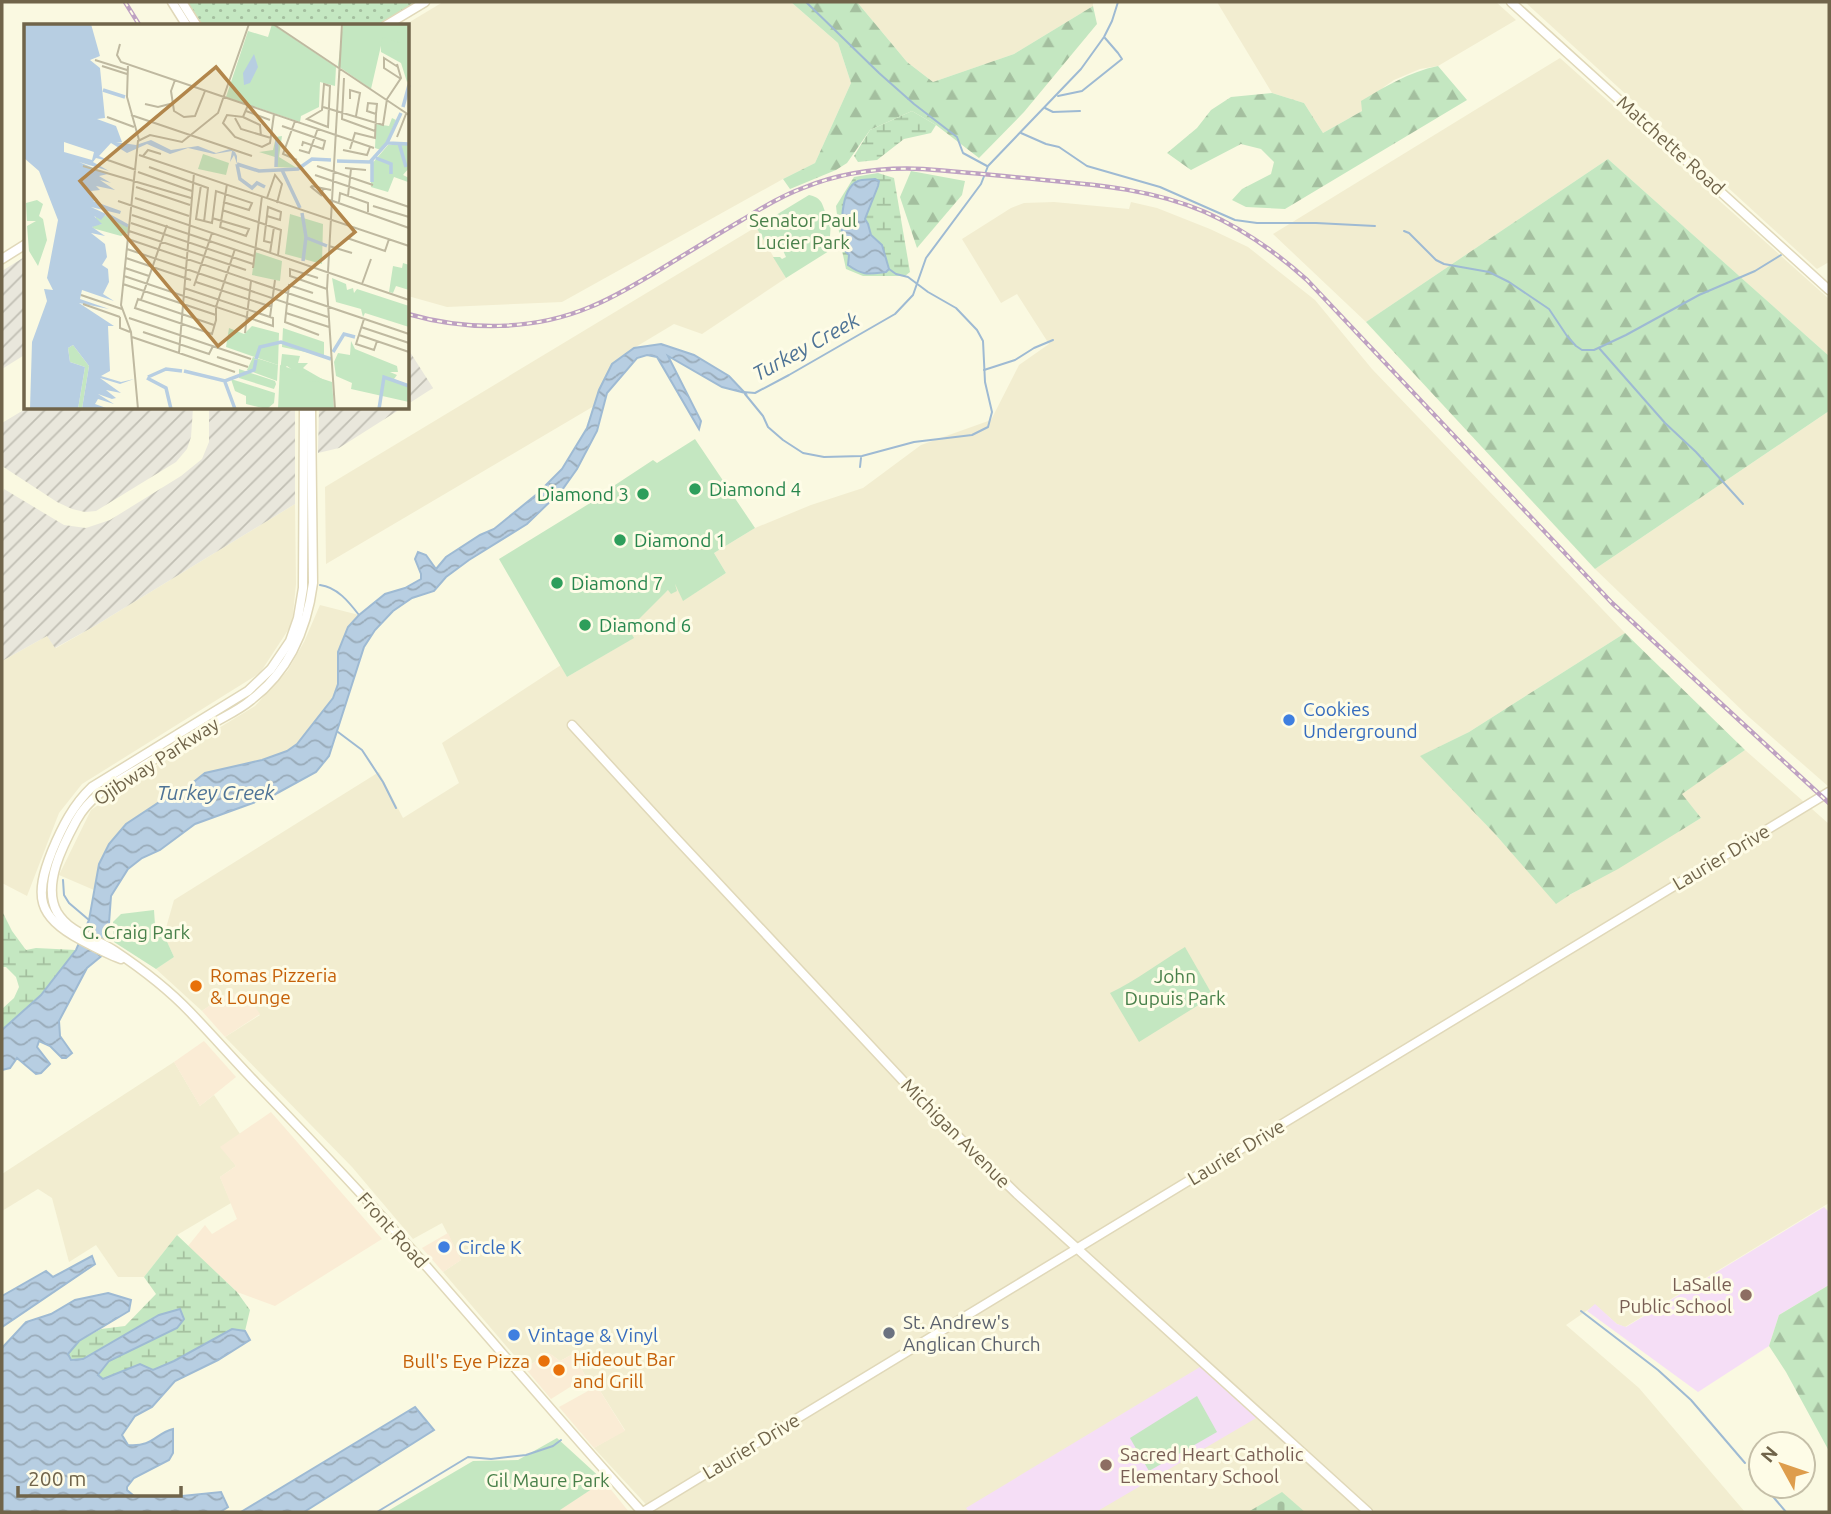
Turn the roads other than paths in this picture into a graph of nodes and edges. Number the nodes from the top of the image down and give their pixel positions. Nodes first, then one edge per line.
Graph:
1 (172, 2) edge
2 (182, 2) edge
3 (425, 2) edge
4 (1511, 2) edge
5 (186, 24) edge
6 (196, 24) edge
7 (388, 24) edge
8 (24, 245) edge
9 (2, 258) edge
10 (1829, 290) edge
11 (304, 410) edge
12 (311, 410) edge
13 (572, 725) dead end
14 (1829, 792) edge
15 (76, 934) junction
16 (130, 963) joint
17 (1076, 1248) junction
18 (643, 1512) edge
19 (1368, 1512) edge

1 - 5 street
2 - 6 street
3 - 7 street
4 - 10 street, Matchette Road
8 - 9 street
11 - 15 street, Ojibway Parkway
12 - 15 street, Ojibway Parkway
13 - 17 street, Michigan Avenue
14 - 17 street, Laurier Drive
15 - 16 street, Ojibway Parkway
16 - 18 street, Front Road
17 - 18 street, Laurier Drive
17 - 19 street, Michigan Avenue

